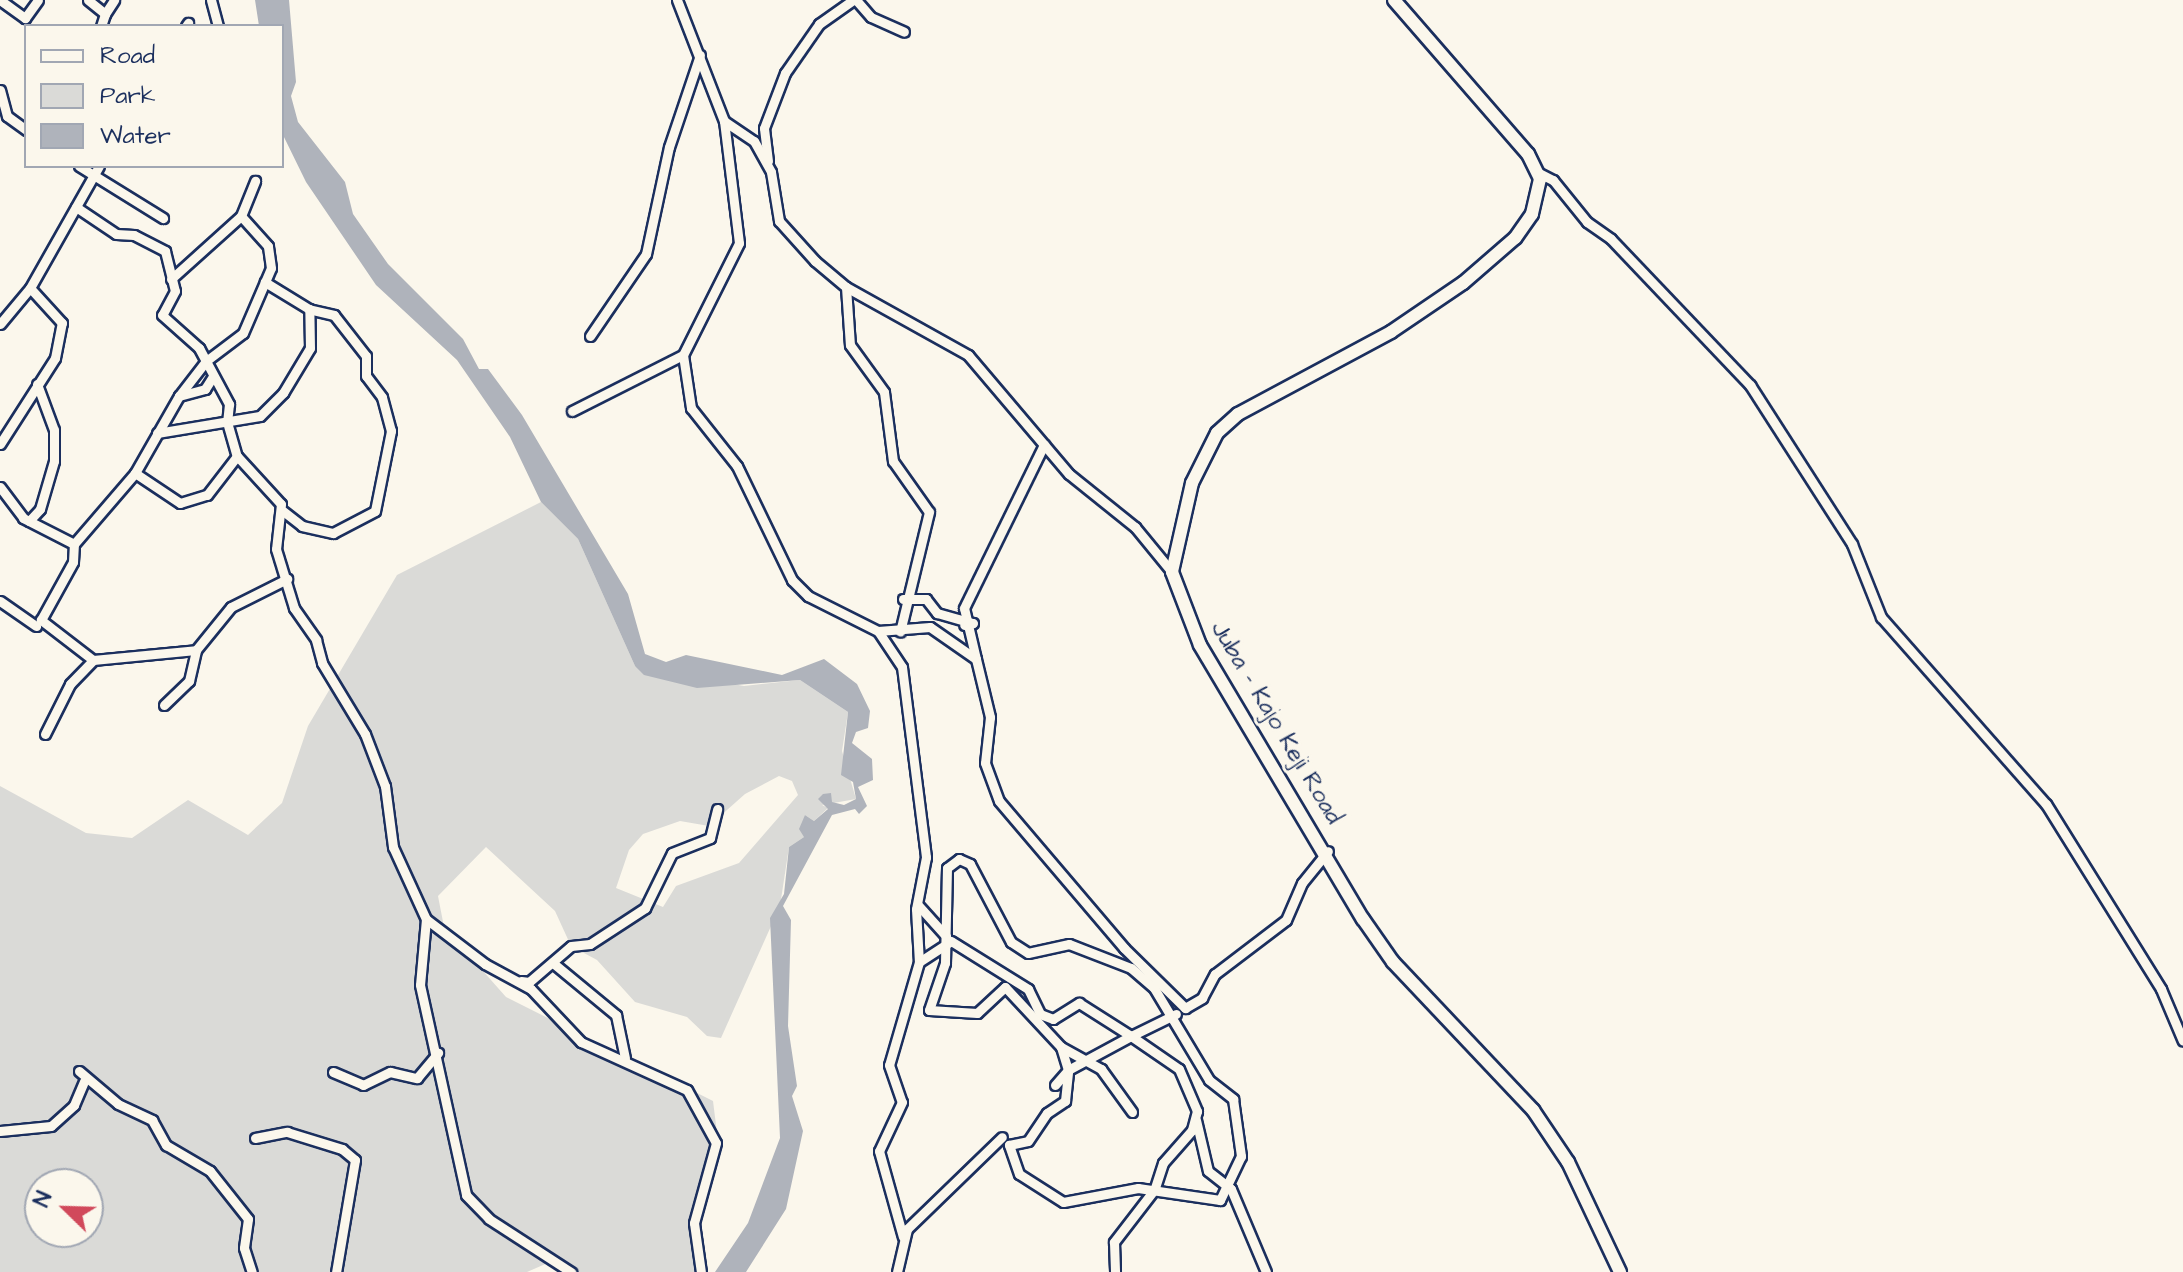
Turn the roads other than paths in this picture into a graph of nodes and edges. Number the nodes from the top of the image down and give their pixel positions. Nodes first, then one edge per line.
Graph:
1 (0, 0) edge
2 (38, 0) edge
3 (88, 0) edge
4 (114, 0) edge
5 (211, 0) edge
6 (677, 0) edge
7 (1394, 0) edge
8 (856, 1) edge
9 (105, 14) junction
10 (102, 24) edge
11 (217, 24) edge
12 (904, 32) dead end
13 (700, 55) junction
14 (0, 90) edge
15 (724, 121) junction
16 (24, 129) edge
17 (82, 168) edge
18 (98, 168) edge
19 (771, 172) junction
20 (1537, 172) junction
21 (94, 176) junction
22 (255, 181) dead end
23 (76, 207) junction
24 (241, 216) junction
25 (163, 218) dead end
26 (171, 279) junction
27 (265, 282) junction
28 (846, 287) junction
29 (30, 288) junction
30 (309, 309) junction
31 (0, 324) edge
32 (590, 336) dead end
33 (683, 355) junction
34 (206, 361) junction
35 (213, 376) junction
36 (37, 384) junction
37 (179, 396) junction
38 (572, 411) dead end
39 (227, 422) junction
40 (157, 433) junction
41 (0, 444) edge
42 (1044, 445) junction
43 (237, 456) junction
44 (135, 473) junction
45 (0, 487) edge
46 (283, 511) junction
47 (29, 521) junction
48 (74, 544) junction
49 (1172, 572) junction
50 (287, 579) junction
51 (903, 599) junction
52 (0, 601) edge
53 (964, 625) junction
54 (36, 626) dead end
55 (878, 631) junction
56 (900, 632) junction
57 (196, 650) junction
58 (976, 659) junction
59 (93, 660) junction
60 (164, 705) dead end
61 (45, 734) dead end
62 (717, 809) dead end
63 (1328, 851) junction
64 (918, 905) junction
65 (426, 919) junction
66 (443, 928) junction
67 (951, 941) junction
68 (426, 944) junction
69 (919, 962) junction
70 (553, 963) junction
71 (521, 981) junction
72 (1185, 1008) junction
73 (1131, 1036) junction
74 (2183, 1041) edge
75 (1061, 1047) junction
76 (438, 1053) junction
77 (625, 1058) dead end
78 (1088, 1061) junction
79 (1068, 1070) junction
80 (79, 1071) dead end
81 (333, 1072) dead end
82 (84, 1081) junction
83 (1055, 1085) dead end
84 (1132, 1112) dead end
85 (1196, 1120) junction
86 (0, 1131) edge
87 (1002, 1137) dead end
88 (255, 1138) dead end
89 (903, 1237) junction
90 (252, 1272) edge
91 (336, 1272) edge
92 (571, 1272) edge
93 (701, 1272) edge
94 (897, 1272) edge
95 (1115, 1272) edge
96 (1266, 1272) edge
97 (1620, 1272) edge

1 - 2 street
3 - 9 street
4 - 9 street
5 - 11 street
6 - 13 street
7 - 20 main road
8 - 12 street
8 - 19 street
9 - 10 street
13 - 15 street
13 - 32 street
14 - 16 street
15 - 19 street
15 - 33 street
17 - 21 street
18 - 21 street
19 - 28 street
20 - 49 main road
20 - 74 street
21 - 23 street
21 - 25 street
22 - 24 street
23 - 26 street
23 - 29 street
24 - 26 street
24 - 27 street
26 - 34 street
27 - 30 street
27 - 34 street
28 - 42 street
28 - 51 street
29 - 31 street
29 - 36 street
30 - 39 street
30 - 46 street
33 - 38 street
33 - 55 street
34 - 35 street
34 - 37 street
35 - 37 street
35 - 39 street
36 - 41 street
36 - 47 street
37 - 40 street
39 - 40 street
39 - 43 street
40 - 44 street
42 - 49 street
42 - 53 street
43 - 44 street
43 - 46 street
44 - 48 street
45 - 47 street
46 - 50 street
47 - 48 street
48 - 59 street
49 - 63 main road, Juba - Kajo Keji Road
50 - 57 street
50 - 65 street
51 - 53 street
51 - 56 street
52 - 54 street
53 - 58 street
55 - 56 street
55 - 64 street
56 - 58 street
57 - 59 street
57 - 60 street
58 - 72 street
59 - 61 street
62 - 70 street
63 - 72 street
63 - 97 main road, Juba - Kajo Keji Road
64 - 67 street
64 - 69 street
65 - 66 street
65 - 68 street
66 - 68 street
66 - 71 street
67 - 69 street
67 - 73 street
68 - 76 street
69 - 89 street
70 - 71 street
70 - 77 street
71 - 93 street
72 - 73 street
73 - 78 street
73 - 85 street
75 - 78 street
75 - 79 street
75 - 79 street
76 - 81 street
76 - 92 street
78 - 79 street
78 - 84 street
79 - 83 street
80 - 82 street
82 - 86 street
82 - 90 street
85 - 95 street
85 - 96 street
87 - 89 street
88 - 91 street
89 - 94 street

